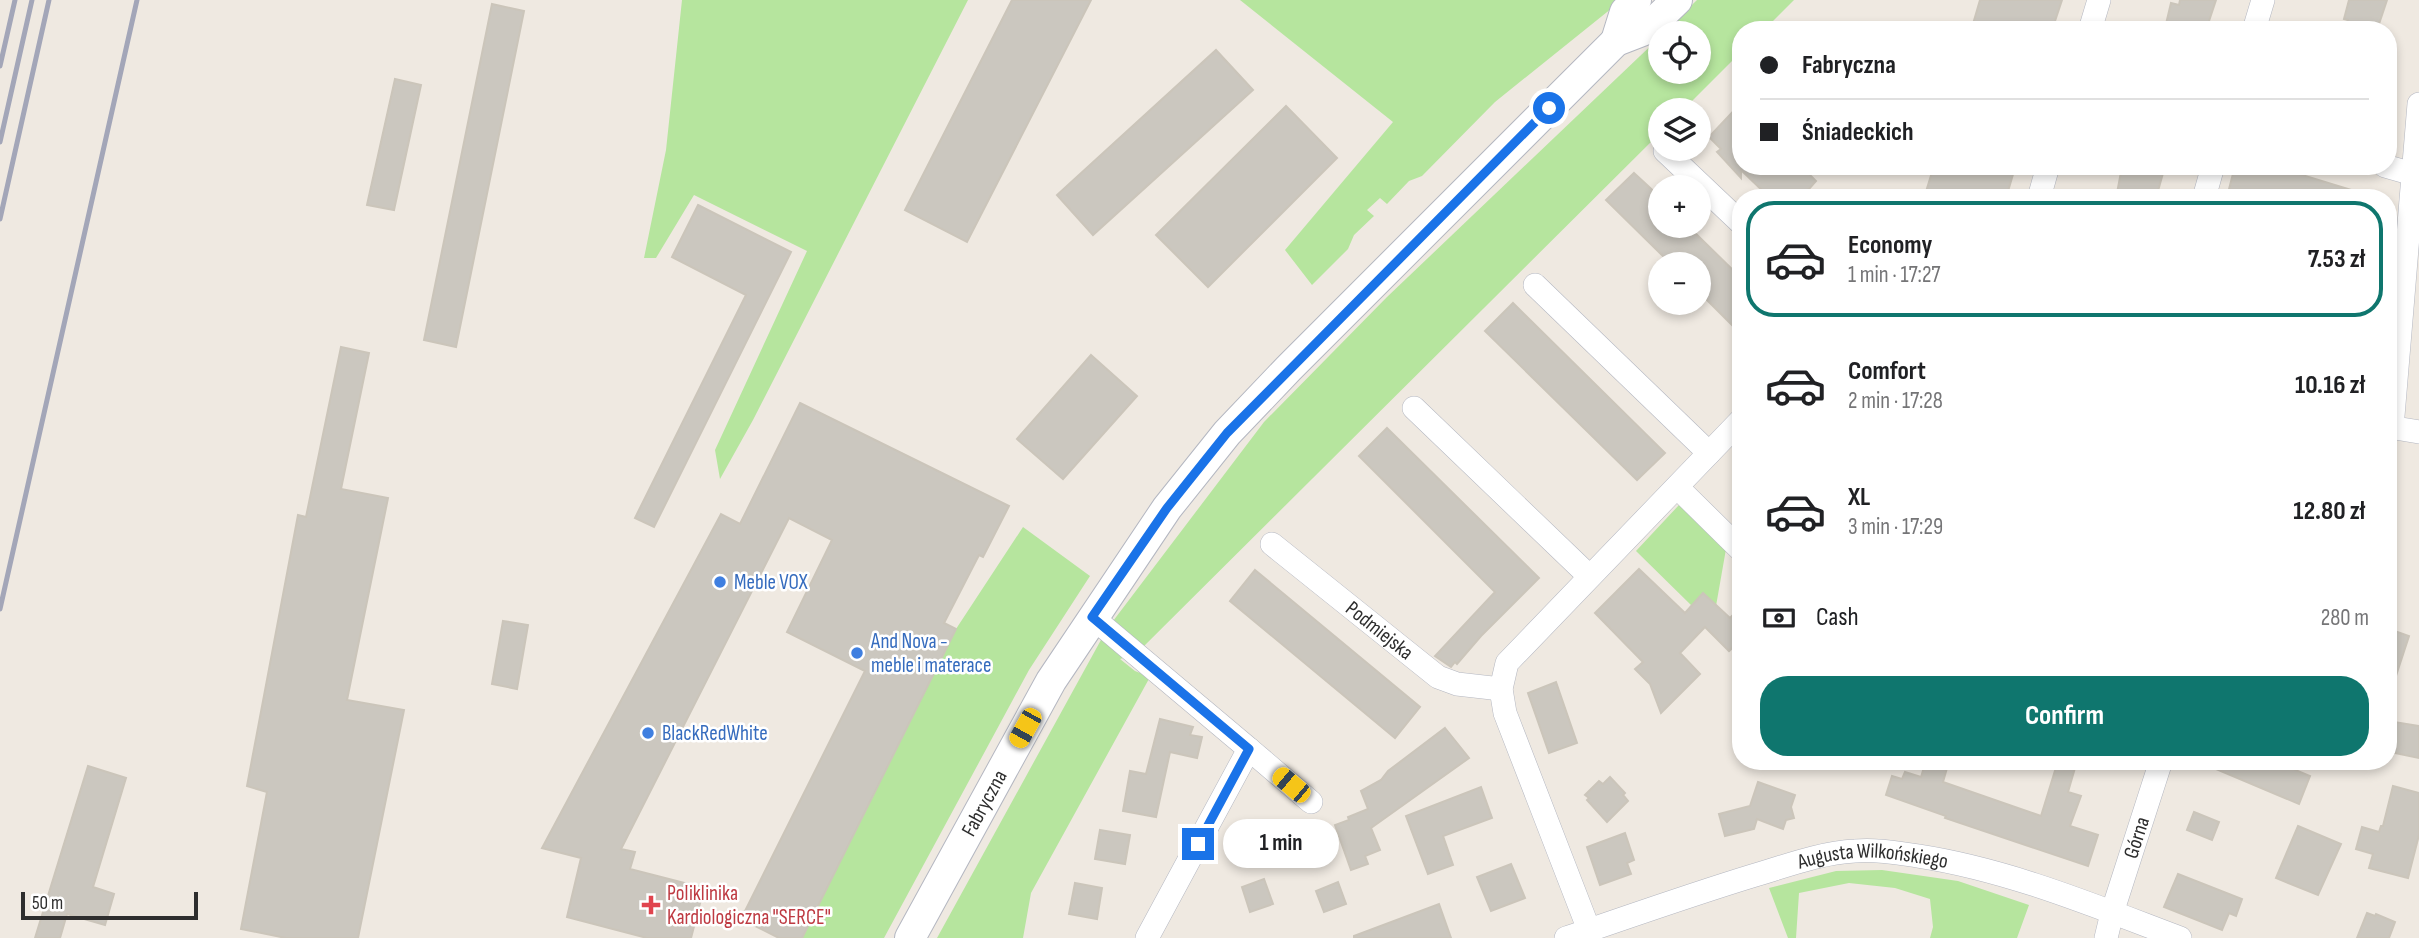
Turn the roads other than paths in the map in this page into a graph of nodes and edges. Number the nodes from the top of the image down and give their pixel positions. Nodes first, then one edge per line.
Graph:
1 (1636, 0) edge
2 (1677, 0) edge
3 (2099, 0) edge
4 (2263, 0) edge
5 (2093, 21) edge
6 (2257, 21) edge
7 (1616, 41) junction
8 (2419, 104) edge
9 (1676, 161) edge
10 (2397, 169) edge
11 (2413, 174) junction
12 (1732, 214) edge
13 (1535, 285) dead end
14 (2397, 287) edge
15 (1413, 408) dead end
16 (2397, 428) edge
17 (1732, 429) edge
18 (2419, 432) edge
19 (1709, 453) junction
20 (1677, 487) junction
21 (1732, 541) edge
22 (1272, 544) dead end
23 (1589, 576) junction
24 (1092, 617) junction
25 (1501, 689) junction
26 (1249, 749) junction
27 (2158, 770) edge
28 (1311, 802) dead end
29 (2112, 913) junction
30 (1589, 930) junction
31 (910, 938) edge
32 (1147, 938) edge
33 (1566, 938) edge
34 (2106, 938) edge
35 (2180, 938) edge

1 - 7 street, Fabryczna
2 - 7 street, Fabryczna
3 - 5 street
4 - 6 street
7 - 24 street, Fabryczna
8 - 11 street
9 - 12 street
10 - 11 street
11 - 14 street
13 - 19 street
15 - 23 street
16 - 18 street
17 - 19 street
19 - 20 street
20 - 21 street
20 - 23 street
22 - 25 street, Podmiejska
23 - 25 street
24 - 26 street
24 - 31 street, Fabryczna
25 - 30 street
26 - 28 street
26 - 32 street
27 - 29 street, Górna
29 - 30 street, Augusta Wilkońskiego
29 - 34 street, Górna
29 - 35 street, Augusta Wilkońskiego
30 - 33 street, Augusta Wilkońskiego

